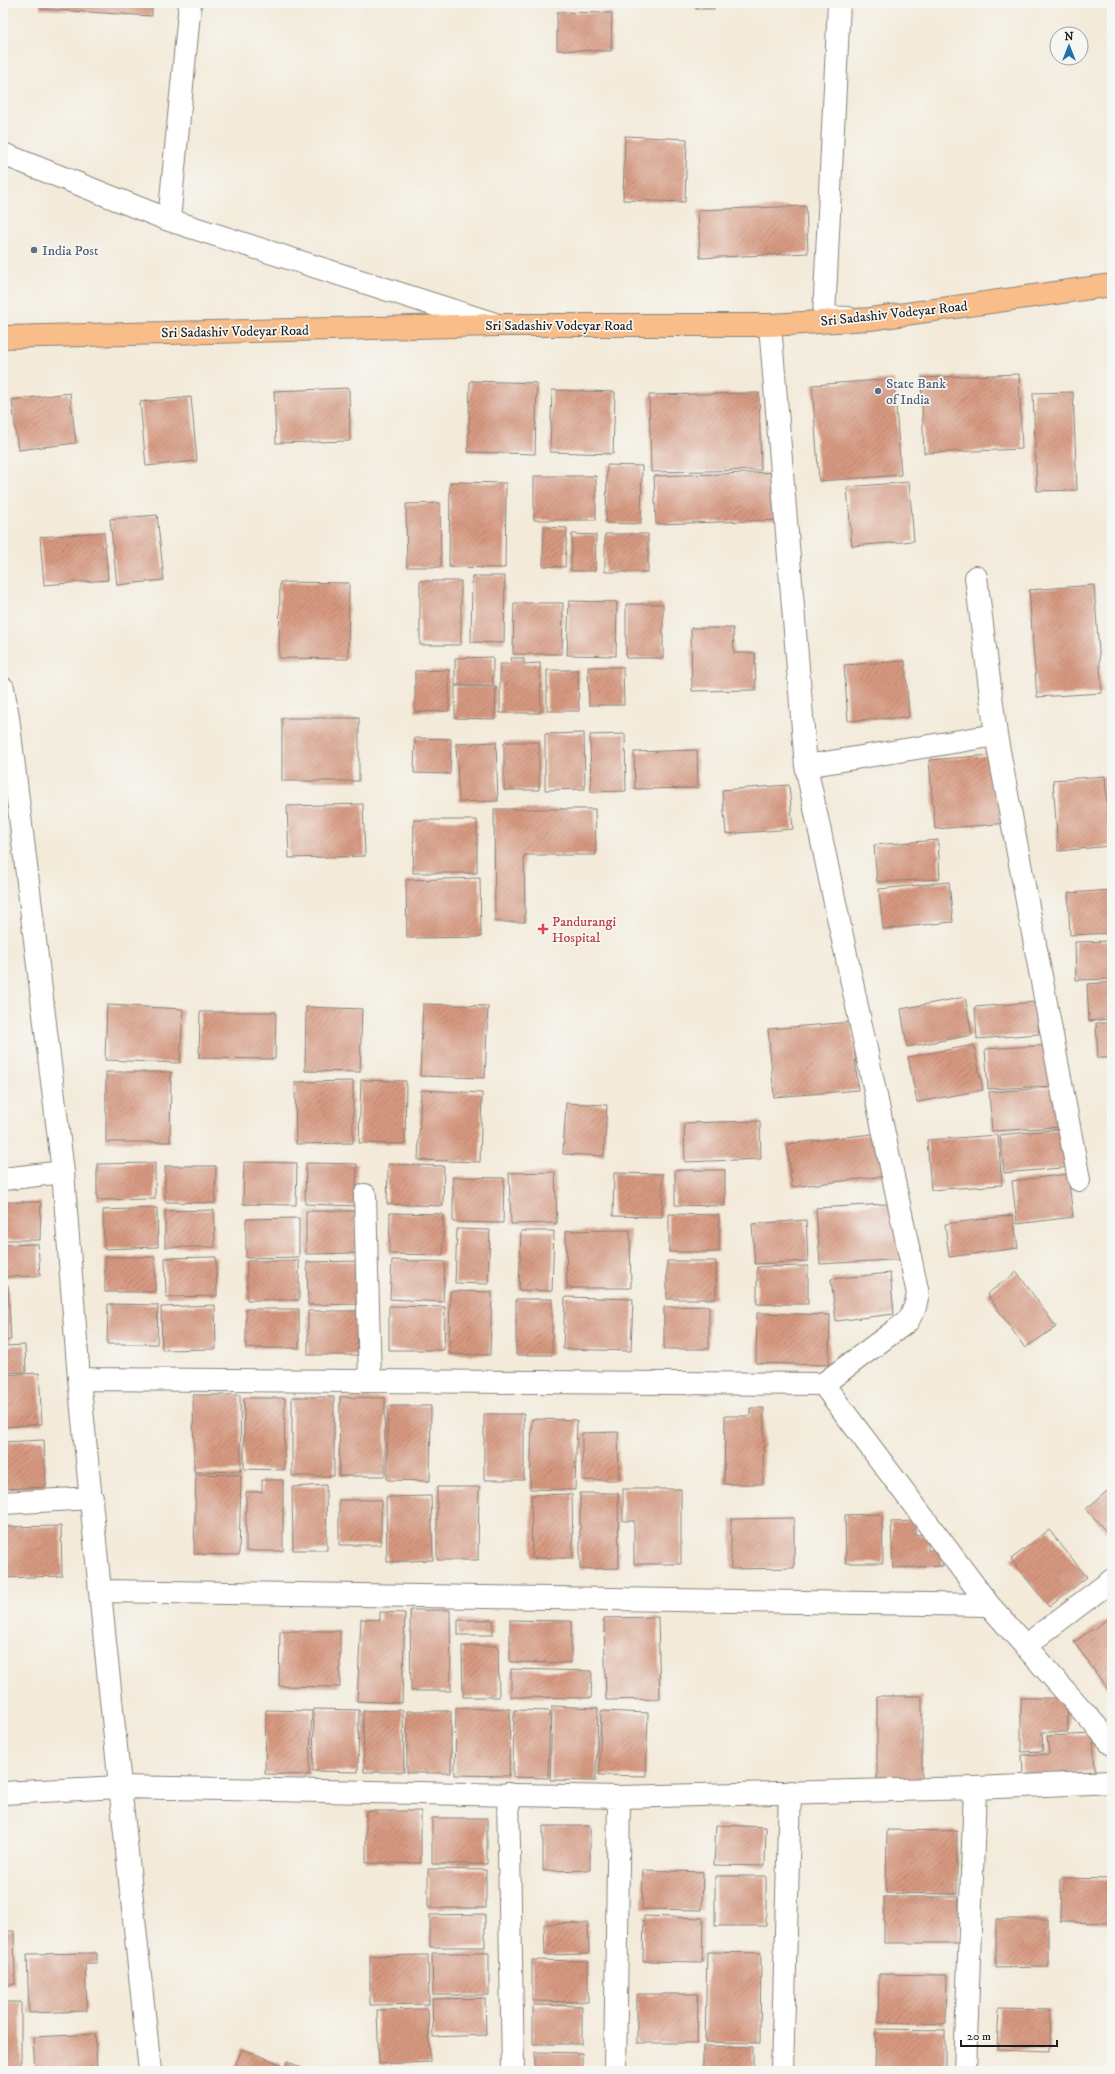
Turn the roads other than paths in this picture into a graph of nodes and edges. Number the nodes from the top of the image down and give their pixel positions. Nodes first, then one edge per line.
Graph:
1 (190, 3) edge
2 (839, 3) edge
3 (3, 154) edge
4 (169, 220) junction
5 (1112, 285) edge
6 (870, 319) junction
7 (497, 325) junction
8 (770, 325) junction
9 (3, 337) edge
10 (976, 577) dead end
11 (3, 688) edge
12 (996, 735) junction
13 (806, 766) junction
14 (12, 818) edge
15 (63, 1172) junction
16 (3, 1179) edge
17 (1079, 1180) dead end
18 (365, 1195) dead end
19 (79, 1379) junction
20 (370, 1381) junction
21 (823, 1384) junction
22 (92, 1498) junction
23 (3, 1503) edge
24 (1112, 1580) edge
25 (100, 1591) junction
26 (989, 1605) junction
27 (1025, 1646) junction
28 (1112, 1744) edge
29 (1112, 1782) edge
30 (120, 1787) junction
31 (975, 1788) junction
32 (790, 1792) junction
33 (3, 1793) edge
34 (508, 1794) junction
35 (619, 1797) junction
36 (150, 2071) edge
37 (513, 2071) edge
38 (615, 2071) edge
39 (782, 2071) edge
40 (966, 2071) edge

1 - 4 street
2 - 6 street
3 - 4 street
4 - 7 street
5 - 6 main road, Sri Sadashiv Vodeyar Road
6 - 8 main road, Sri Sadashiv Vodeyar Road
7 - 8 main road, Sri Sadashiv Vodeyar Road
7 - 9 main road, Sri Sadashiv Vodeyar Road
8 - 13 street
10 - 12 street
11 - 14 street
12 - 13 street
12 - 17 street
13 - 21 street
14 - 15 street
15 - 16 street
15 - 19 street
18 - 20 street
19 - 20 street
19 - 22 street
20 - 21 street
21 - 26 street
22 - 23 street
22 - 25 street
24 - 27 street
25 - 26 street
25 - 30 street
26 - 27 street
27 - 28 street
29 - 31 street
30 - 33 street
30 - 34 street
30 - 36 street
31 - 32 street
31 - 40 street
32 - 35 street
32 - 39 street
34 - 35 street
34 - 37 street
35 - 38 street

